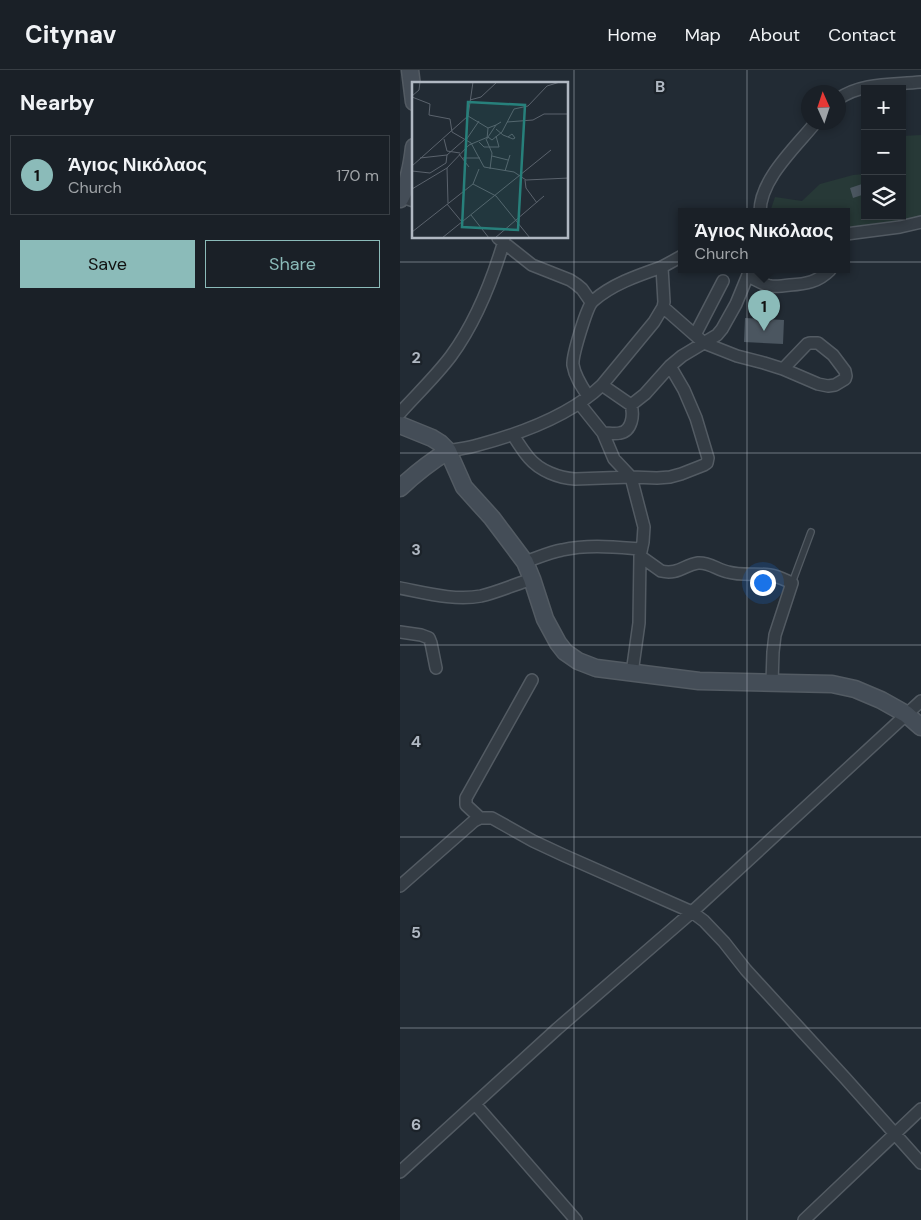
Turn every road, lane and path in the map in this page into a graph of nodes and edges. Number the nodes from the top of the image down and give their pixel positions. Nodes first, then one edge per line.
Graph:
1 (410, 70) edge
2 (921, 82) edge
3 (412, 86) edge
4 (846, 94) edge
5 (809, 130) edge
6 (412, 162) edge
7 (405, 199) edge
8 (760, 208) edge
9 (921, 222) edge
10 (850, 233) edge
11 (501, 239) edge
12 (678, 258) edge
13 (662, 268) junction
14 (749, 273) edge
15 (827, 273) edge
16 (723, 281) dead end
17 (591, 302) junction
18 (663, 307) junction
19 (695, 335) junction
20 (704, 343) junction
21 (670, 366) junction
22 (782, 369) junction
23 (602, 385) junction
24 (584, 400) junction
25 (631, 405) junction
26 (400, 413) edge
27 (400, 424) edge
28 (603, 433) junction
29 (513, 435) junction
30 (448, 452) junction
31 (631, 477) junction
32 (400, 488) edge
33 (811, 532) dead end
34 (640, 553) junction
35 (525, 562) junction
36 (532, 578) junction
37 (792, 583) junction
38 (400, 588) edge
39 (400, 632) edge
40 (436, 668) dead end
41 (632, 673) junction
42 (532, 680) dead end
43 (772, 683) junction
44 (921, 701) edge
45 (906, 714) junction
46 (921, 727) edge
47 (480, 818) junction
48 (400, 886) edge
49 (692, 912) junction
50 (475, 1104) junction
51 (921, 1109) edge
52 (894, 1134) junction
53 (921, 1164) edge
54 (400, 1172) edge
55 (576, 1220) edge
56 (804, 1220) edge

1 - 3 street
2 - 4 street
5 - 8 street
6 - 7 street
9 - 10 street
11 - 17 street
11 - 26 street
12 - 13 street
13 - 17 street
13 - 18 street
14 - 15 street
14 - 20 street
16 - 19 street
17 - 24 street
18 - 19 street
18 - 23 street
19 - 20 street
20 - 21 street
20 - 22 street
21 - 25 street
21 - 31 street
22 - 22 street
23 - 24 street
23 - 25 street
24 - 28 street
24 - 29 street
25 - 28 street
27 - 30 street
28 - 31 street
29 - 30 street
29 - 31 street
30 - 32 street
30 - 35 street
31 - 34 street
33 - 37 lane
34 - 35 street
34 - 37 street
34 - 41 street
35 - 36 street
36 - 38 street
36 - 41 street
37 - 43 street
39 - 40 street
41 - 43 street
42 - 47 street
43 - 45 street
44 - 45 street
45 - 46 street
45 - 49 street
47 - 48 street
47 - 49 street
49 - 50 street
49 - 52 street
50 - 54 street
50 - 55 street
51 - 52 street
52 - 53 street
52 - 56 street

